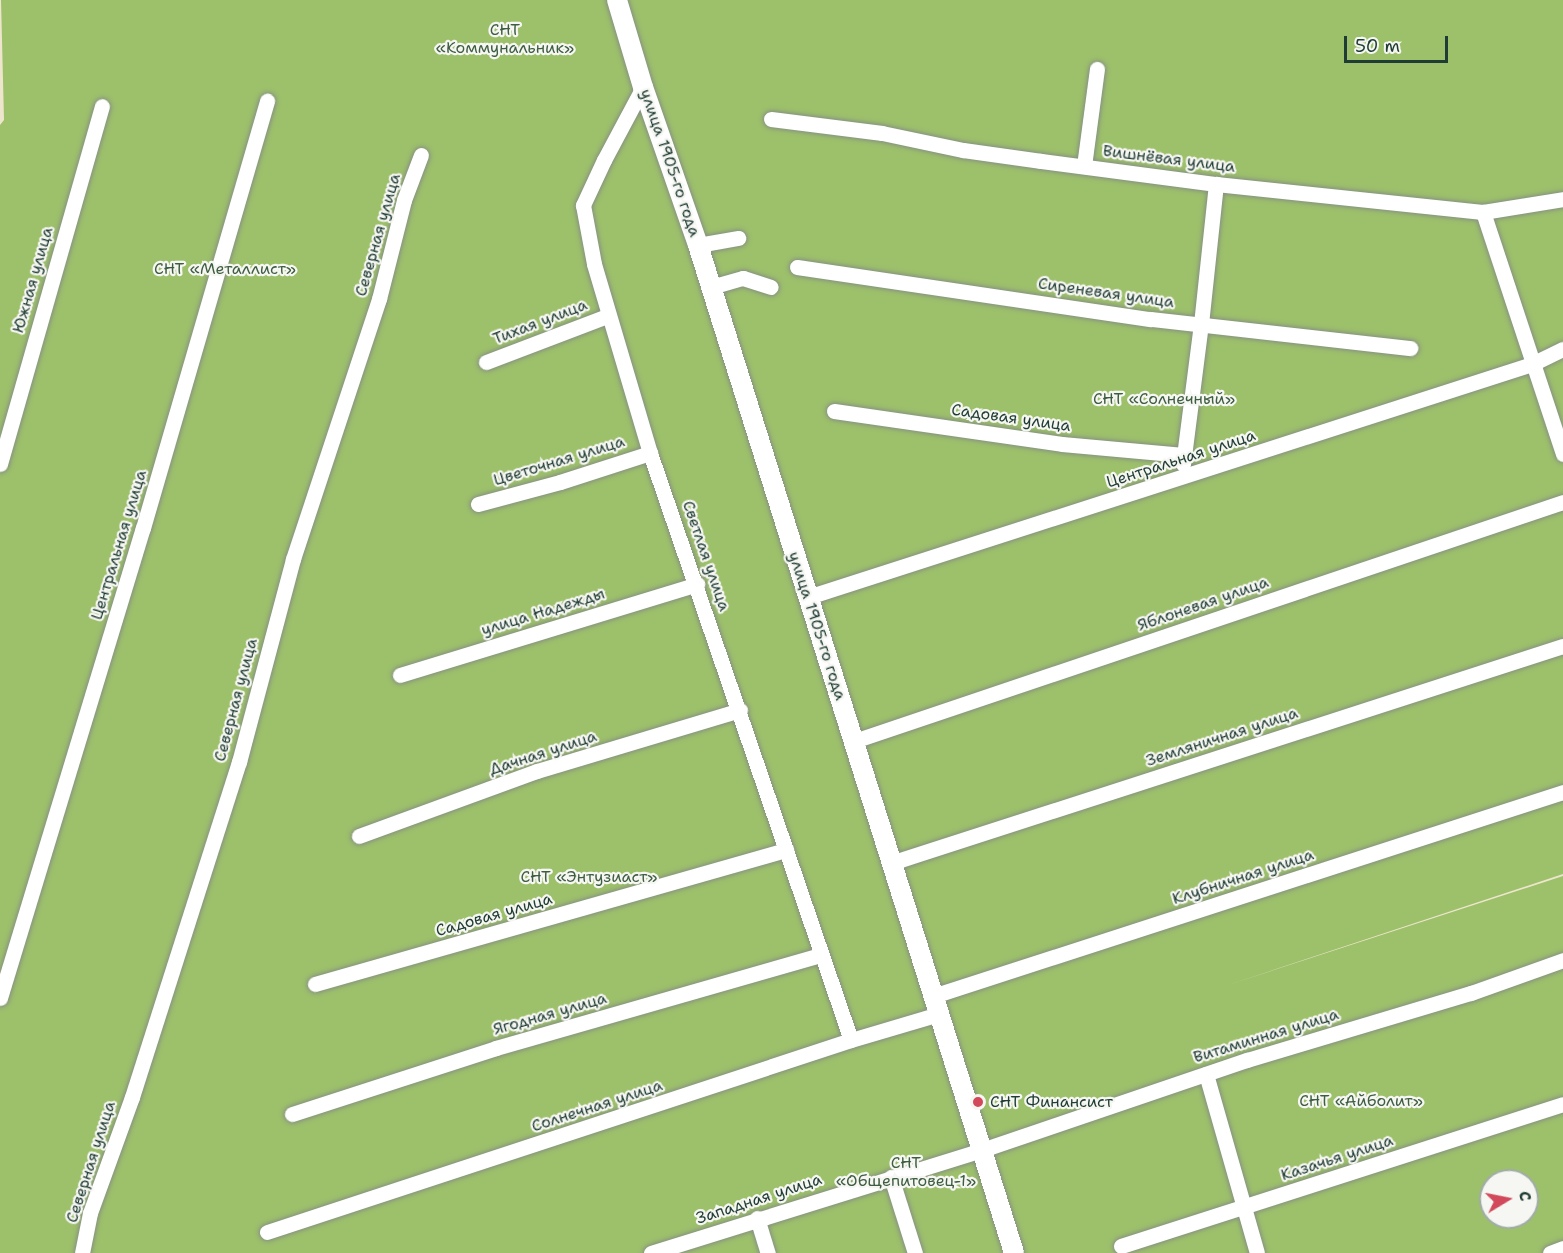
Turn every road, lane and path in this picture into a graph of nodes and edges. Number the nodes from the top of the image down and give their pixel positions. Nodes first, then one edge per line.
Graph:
1 (617, 0) edge
2 (1097, 69) dead end
3 (643, 87) junction
4 (267, 101) dead end
5 (102, 106) dead end
6 (771, 119) dead end
7 (421, 155) dead end
8 (1084, 166) junction
9 (1215, 184) junction
10 (1563, 199) edge
11 (1484, 212) junction
12 (738, 238) dead end
13 (699, 245) junction
14 (797, 267) dead end
15 (711, 287) junction
16 (771, 287) dead end
17 (607, 316) junction
18 (1201, 324) junction
19 (1410, 348) dead end
20 (1563, 349) edge
21 (486, 362) dead end
22 (1532, 364) junction
23 (834, 411) dead end
24 (650, 453) junction
25 (1563, 454) edge
26 (1184, 455) junction
27 (0, 464) edge
28 (1181, 478) junction
29 (1563, 502) edge
30 (478, 504) dead end
31 (697, 584) junction
32 (808, 597) junction
33 (1563, 646) edge
34 (400, 675) dead end
35 (740, 710) junction
36 (854, 741) junction
37 (1563, 792) edge
38 (359, 836) dead end
39 (786, 850) junction
40 (891, 863) junction
41 (821, 955) junction
42 (1563, 960) edge
43 (315, 984) dead end
44 (0, 998) edge
45 (936, 1005) junction
46 (851, 1040) junction
47 (1206, 1074) junction
48 (1563, 1104) edge
49 (291, 1113) dead end
50 (982, 1150) junction
51 (891, 1177) junction
52 (1243, 1208) junction
53 (757, 1218) junction
54 (267, 1232) dead end
55 (1121, 1246) dead end
56 (1563, 1248) edge
57 (82, 1253) edge
58 (651, 1253) edge
59 (768, 1253) edge
60 (915, 1253) edge
61 (1014, 1253) edge
62 (1257, 1253) edge
63 (1550, 1253) edge

1 - 3 street, улица 1905-го года
2 - 8 street
3 - 13 street, улица 1905-го года
3 - 17 street, Светлая улица
4 - 44 street, Центральная улица
5 - 27 street, Южная улица
6 - 8 street, Вишнёвая улица
7 - 57 street, Северная улица
8 - 9 street, Вишнёвая улица
9 - 11 street, Вишнёвая улица
9 - 18 street
10 - 11 street, Вишнёвая улица
11 - 22 street
12 - 13 street
13 - 15 street, улица 1905-го года
14 - 18 street, Сиреневая улица
15 - 16 street
15 - 32 street, улица 1905-го года
17 - 21 street, Тихая улица
17 - 24 street, Светлая улица
18 - 19 street, Сиреневая улица
18 - 26 street
20 - 22 street, Центральная улица
22 - 25 street
22 - 28 street, Центральная улица
23 - 26 street, Садовая улица
24 - 30 street, Цветочная улица
24 - 31 street, Светлая улица
26 - 28 street
28 - 32 street, Центральная улица
29 - 36 street, Яблоневая улица
31 - 34 street, улица Надежды
31 - 35 street, Светлая улица
32 - 36 street, улица 1905-го года
33 - 40 street, Земляничная улица
35 - 38 street, Дачная улица
35 - 39 street, Светлая улица
36 - 40 street, улица 1905-го года
37 - 45 street, Клубничная улица
39 - 41 street, Светлая улица
39 - 43 street, Садовая улица
40 - 45 street, улица 1905-го года
41 - 46 street, Светлая улица
41 - 49 street, Ягодная улица
42 - 47 street, Витаминная улица
45 - 46 street, Солнечная улица
45 - 50 street, улица 1905-го года
46 - 54 street, Солнечная улица
47 - 50 street, Витаминная улица
47 - 52 street
48 - 52 street, Казачья улица
50 - 51 street, Западная улица
50 - 61 street, улица 1905-го года
51 - 53 street, Западная улица
51 - 60 street
52 - 55 street, Казачья улица
52 - 62 street
53 - 58 street, Западная улица
53 - 59 street
56 - 63 street

